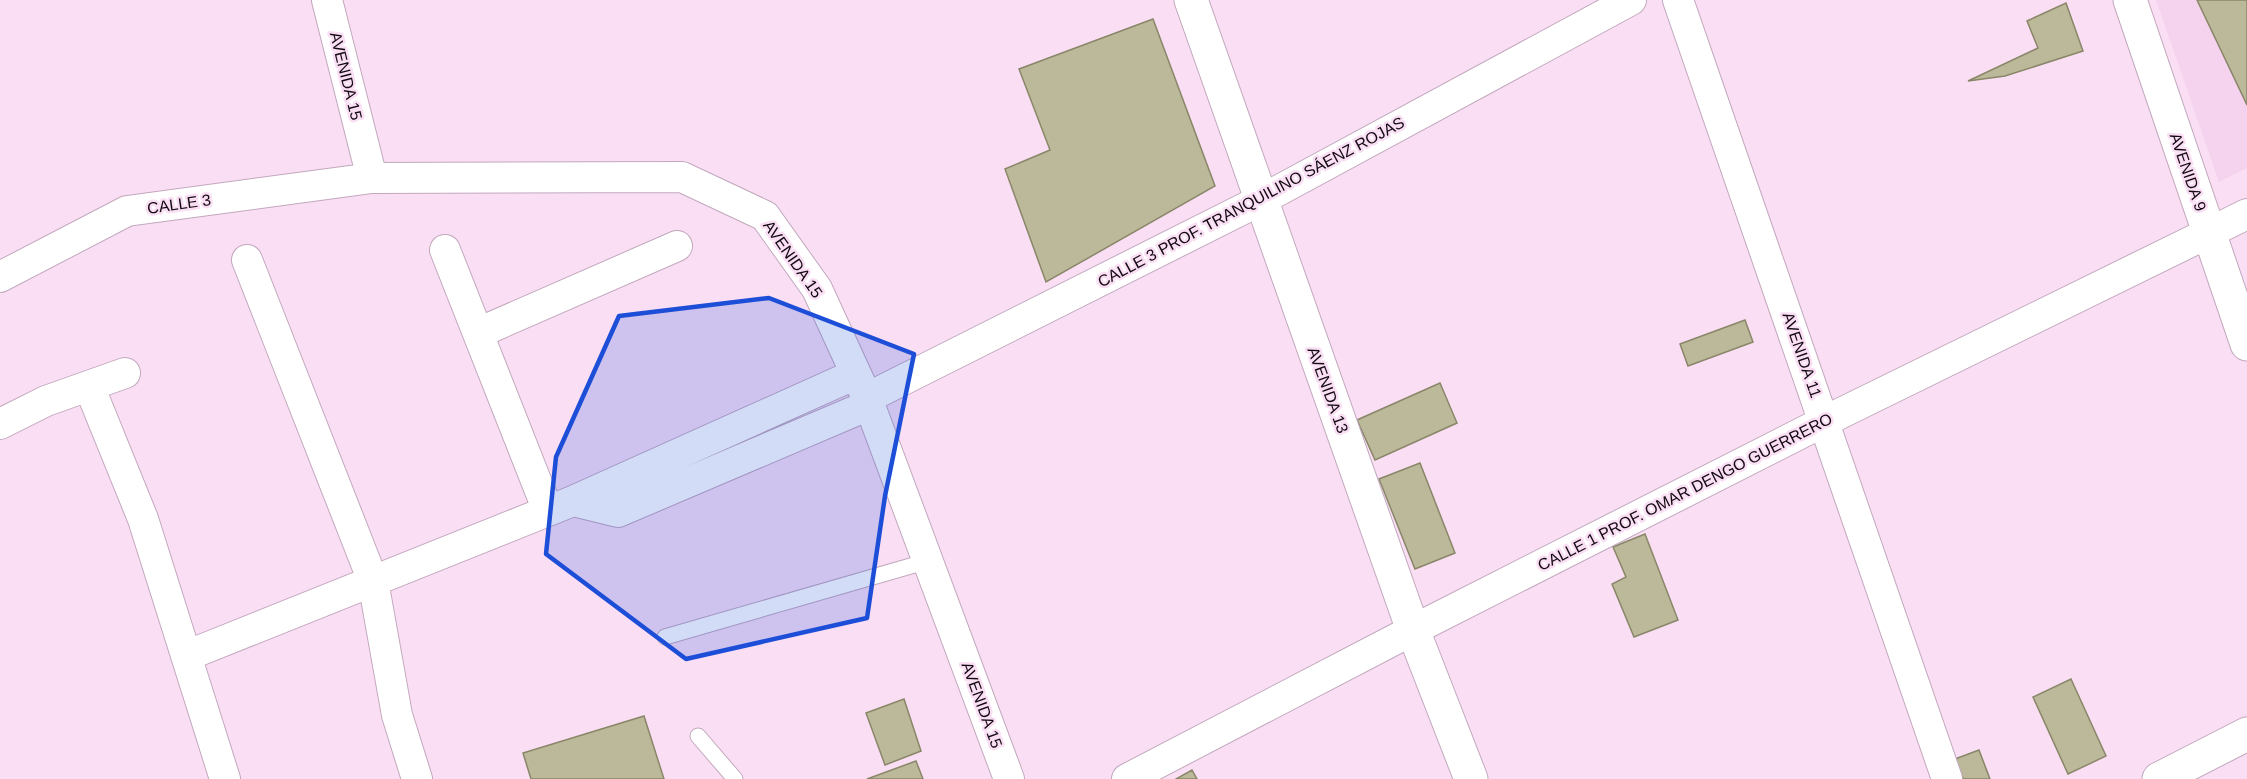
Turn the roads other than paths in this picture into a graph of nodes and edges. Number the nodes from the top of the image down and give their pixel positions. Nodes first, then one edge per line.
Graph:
1 (327, 0) edge
2 (1191, 0) edge
3 (1631, 0) edge
4 (1678, 0) edge
5 (2130, 0) edge
6 (372, 178) junction
7 (1261, 200) junction
8 (2247, 214) edge
9 (2209, 234) junction
10 (678, 246) dead end
11 (445, 250) dead end
12 (247, 260) dead end
13 (0, 277) edge
14 (478, 333) junction
15 (2247, 344) edge
16 (125, 373) dead end
17 (89, 386) junction
18 (864, 393) junction
19 (1825, 421) junction
20 (0, 424) edge
21 (561, 506) junction
22 (928, 561) junction
23 (374, 581) junction
24 (1413, 630) junction
25 (665, 637) dead end
26 (186, 656) junction
27 (2247, 734) edge
28 (698, 736) dead end
29 (225, 779) edge
30 (417, 779) edge
31 (735, 779) edge
32 (1009, 779) edge
33 (1127, 779) edge
34 (1471, 779) edge
35 (1947, 779) edge
36 (2159, 779) edge

1 - 6 street, AVENIDA 15
2 - 7 street, AVENIDA 13
3 - 7 street, CALLE 3 PROF. TRANQUILINO SÁENZ ROJAS
4 - 19 street, AVENIDA 11
5 - 9 street, AVENIDA 9
6 - 13 street, CALLE 3
6 - 18 street, AVENIDA 15
7 - 18 street, CALLE 3 PROF. TRANQUILINO SÁENZ ROJAS
7 - 24 street, AVENIDA 13
8 - 9 street, CALLE 1 PROF. OMAR DENGO GUERRERO
9 - 15 street, AVENIDA 9
9 - 19 street, CALLE 1 PROF. OMAR DENGO GUERRERO
10 - 14 street
11 - 14 street
12 - 23 street
14 - 21 street
16 - 17 street
17 - 20 street
17 - 26 street
18 - 21 street, CALLE 3 PROF. TRANQUILINO SÁENZ ROJAS
18 - 22 street, AVENIDA 15
19 - 24 street, CALLE 1 PROF. OMAR DENGO GUERRERO
19 - 35 street, AVENIDA 11
21 - 23 street, CALLE 3 PROF. TRANQUILINO SÁENZ ROJAS
22 - 25 lane
22 - 32 street, AVENIDA 15
23 - 26 street, CALLE 3 PROF. TRANQUILINO SÁENZ ROJAS
23 - 30 street
24 - 33 street, CALLE 1 PROF. OMAR DENGO GUERRERO
24 - 34 street, AVENIDA 13
26 - 29 street
27 - 36 street
28 - 31 lane

